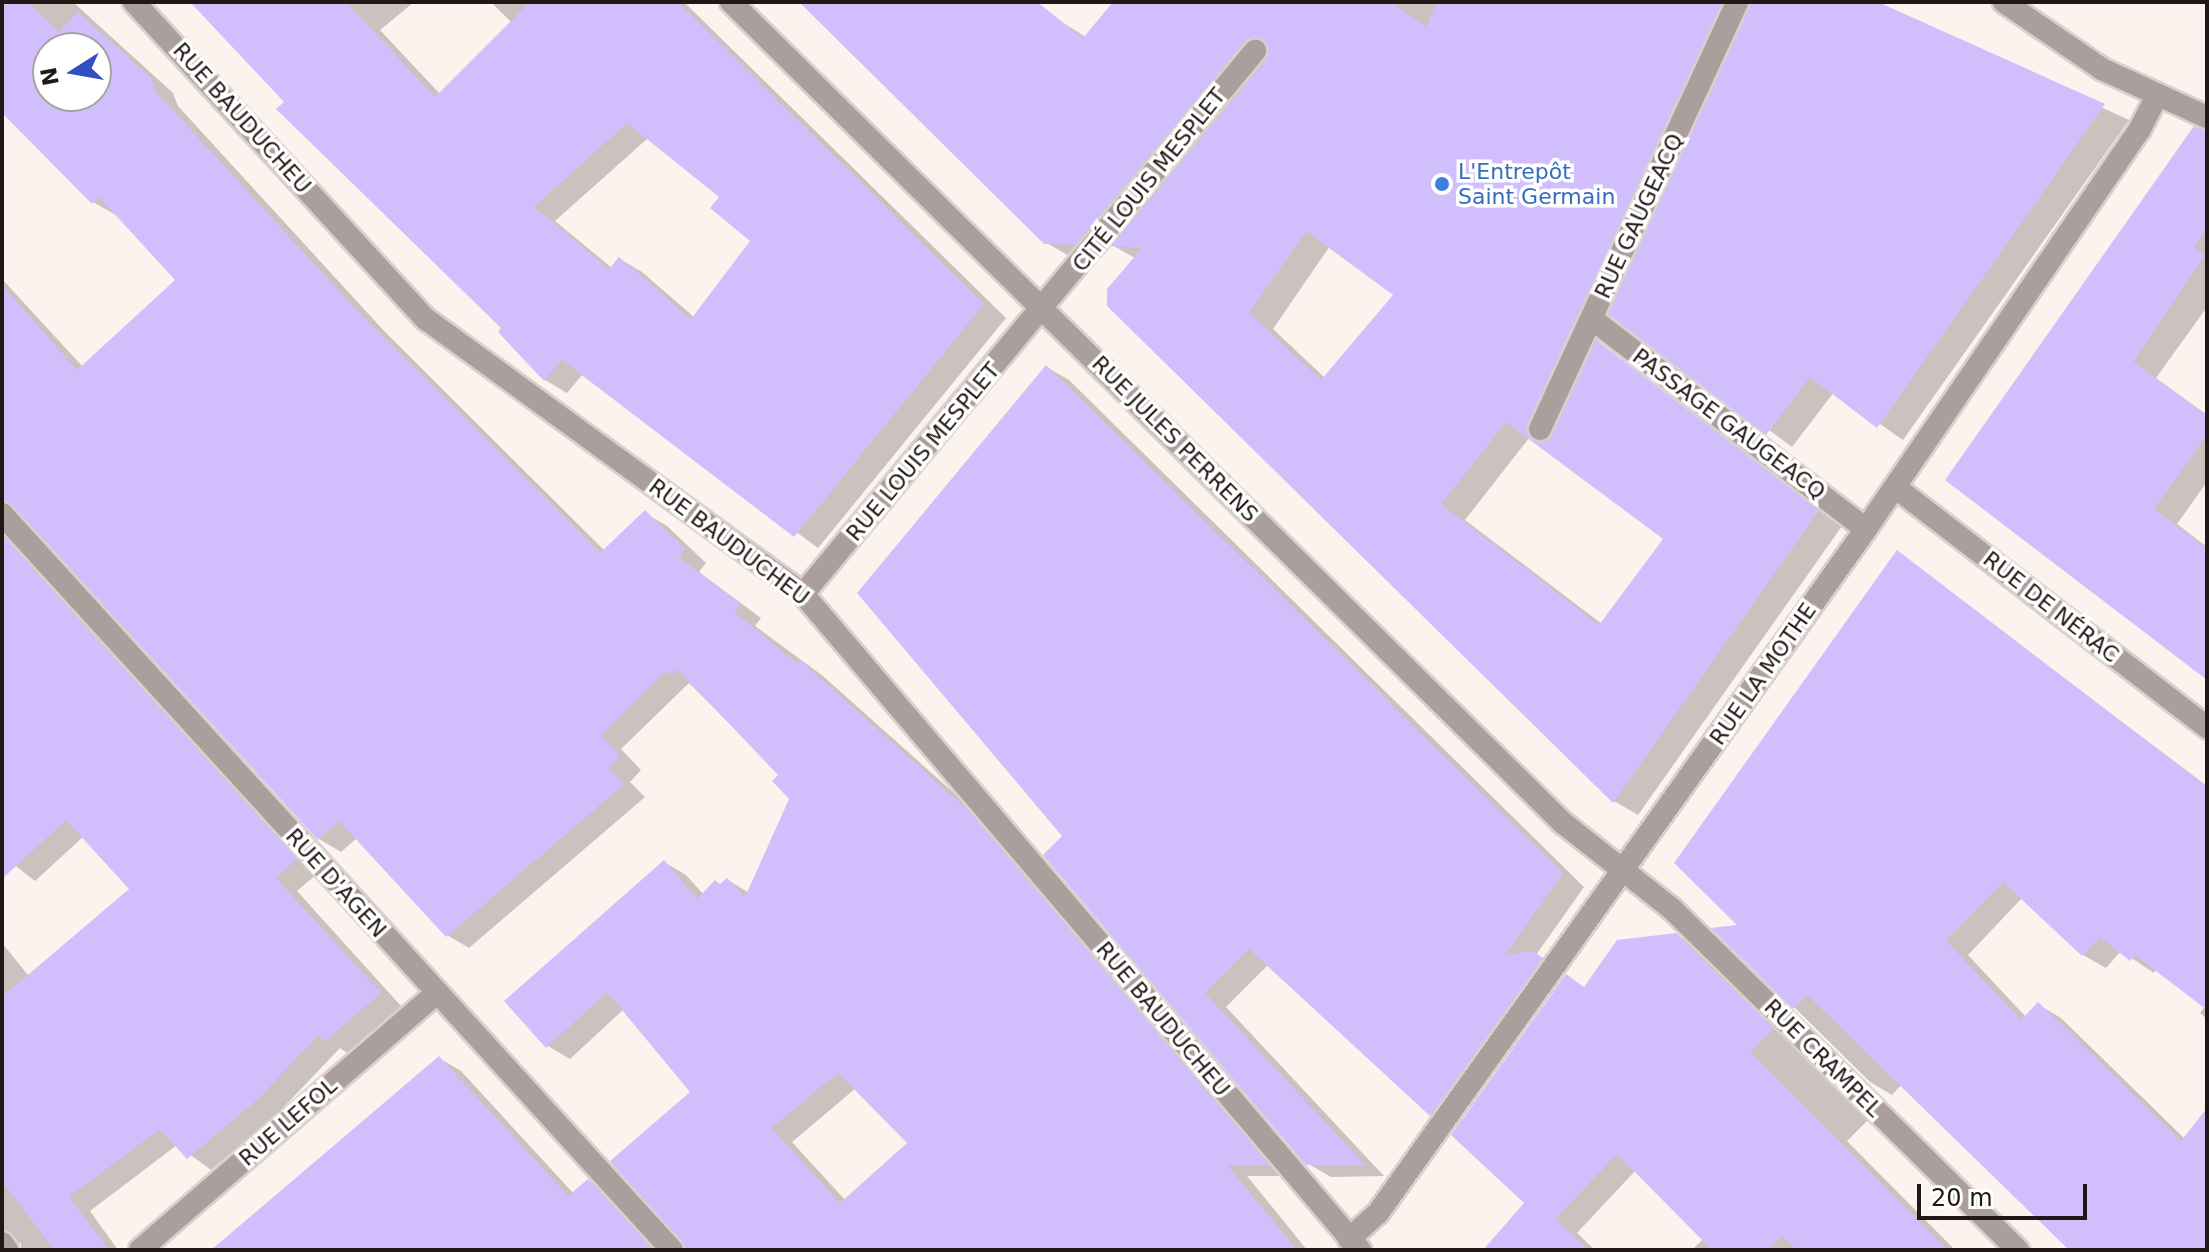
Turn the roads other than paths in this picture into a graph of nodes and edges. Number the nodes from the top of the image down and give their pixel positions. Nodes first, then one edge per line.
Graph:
1 (134, 2) edge
2 (731, 2) edge
3 (1737, 2) edge
4 (2004, 2) edge
5 (1255, 51) dead end
6 (2157, 95) junction
7 (2207, 117) edge
8 (1043, 310) junction
9 (1592, 319) junction
10 (1540, 429) dead end
11 (1895, 487) junction
12 (2, 514) edge
13 (1866, 529) junction
14 (803, 594) junction
15 (2207, 727) edge
16 (1624, 870) junction
17 (437, 993) junction
18 (2, 1243) edge
19 (1354, 1244) edge
20 (7, 1250) edge
21 (140, 1250) edge
22 (672, 1250) edge
23 (2018, 1250) edge

1 - 14 street, RUE BAUDUCHEU
2 - 8 street, RUE JULES PERRENS
3 - 9 street, RUE GAUGEACQ
4 - 6 street
5 - 8 street, CITÉ LOUIS MESPLET
6 - 7 street
6 - 11 street, RUE LA MOTHE
8 - 14 street, RUE LOUIS MESPLET
8 - 16 street, RUE JULES PERRENS
9 - 10 street, RUE GAUGEACQ
9 - 13 street, PASSAGE GAUGEACQ
11 - 13 street, RUE LA MOTHE
11 - 15 street, RUE DE NÉRAC
12 - 17 street, RUE D'AGEN
13 - 16 street, RUE LA MOTHE
14 - 19 street, RUE BAUDUCHEU
16 - 19 street, RUE LA MOTHE
16 - 23 street, RUE CRAMPEL
17 - 21 street, RUE LEFOL
17 - 22 street, RUE D'AGEN
18 - 20 street

